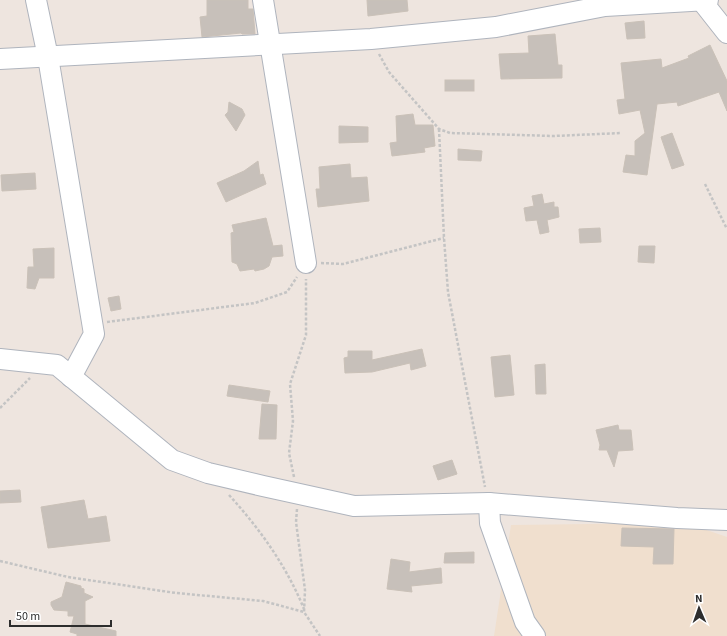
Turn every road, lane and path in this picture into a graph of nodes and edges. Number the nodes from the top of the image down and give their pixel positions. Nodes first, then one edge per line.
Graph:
1 (36, 0) edge
2 (263, 0) edge
3 (704, 0) edge
4 (727, 33) edge
5 (371, 39) junction
6 (270, 44) junction
7 (48, 57) junction
8 (0, 59) edge
9 (439, 129) junction
10 (621, 133) dead end
11 (705, 184) dead end
12 (727, 229) edge
13 (444, 238) junction
14 (306, 263) junction
15 (92, 324) junction
16 (0, 359) edge
17 (51, 364) junction
18 (72, 377) junction
19 (0, 408) edge
20 (208, 473) junction
21 (297, 493) junction
22 (488, 504) junction
23 (727, 520) edge
24 (0, 561) edge
25 (304, 612) junction
26 (320, 636) edge
27 (535, 636) edge

1 - 7 street
2 - 6 street
3 - 4 street
3 - 5 street
5 - 6 street
5 - 9 path
6 - 7 street
6 - 14 street
7 - 8 street
7 - 15 street
9 - 10 path
9 - 13 path
11 - 12 path
13 - 14 path
13 - 22 path
14 - 15 path
14 - 21 path
15 - 18 street
16 - 17 street
17 - 18 street
17 - 19 path
18 - 20 street
20 - 21 street
20 - 25 path
21 - 22 street
21 - 25 path
22 - 23 street
22 - 27 street
24 - 25 path
25 - 26 path

